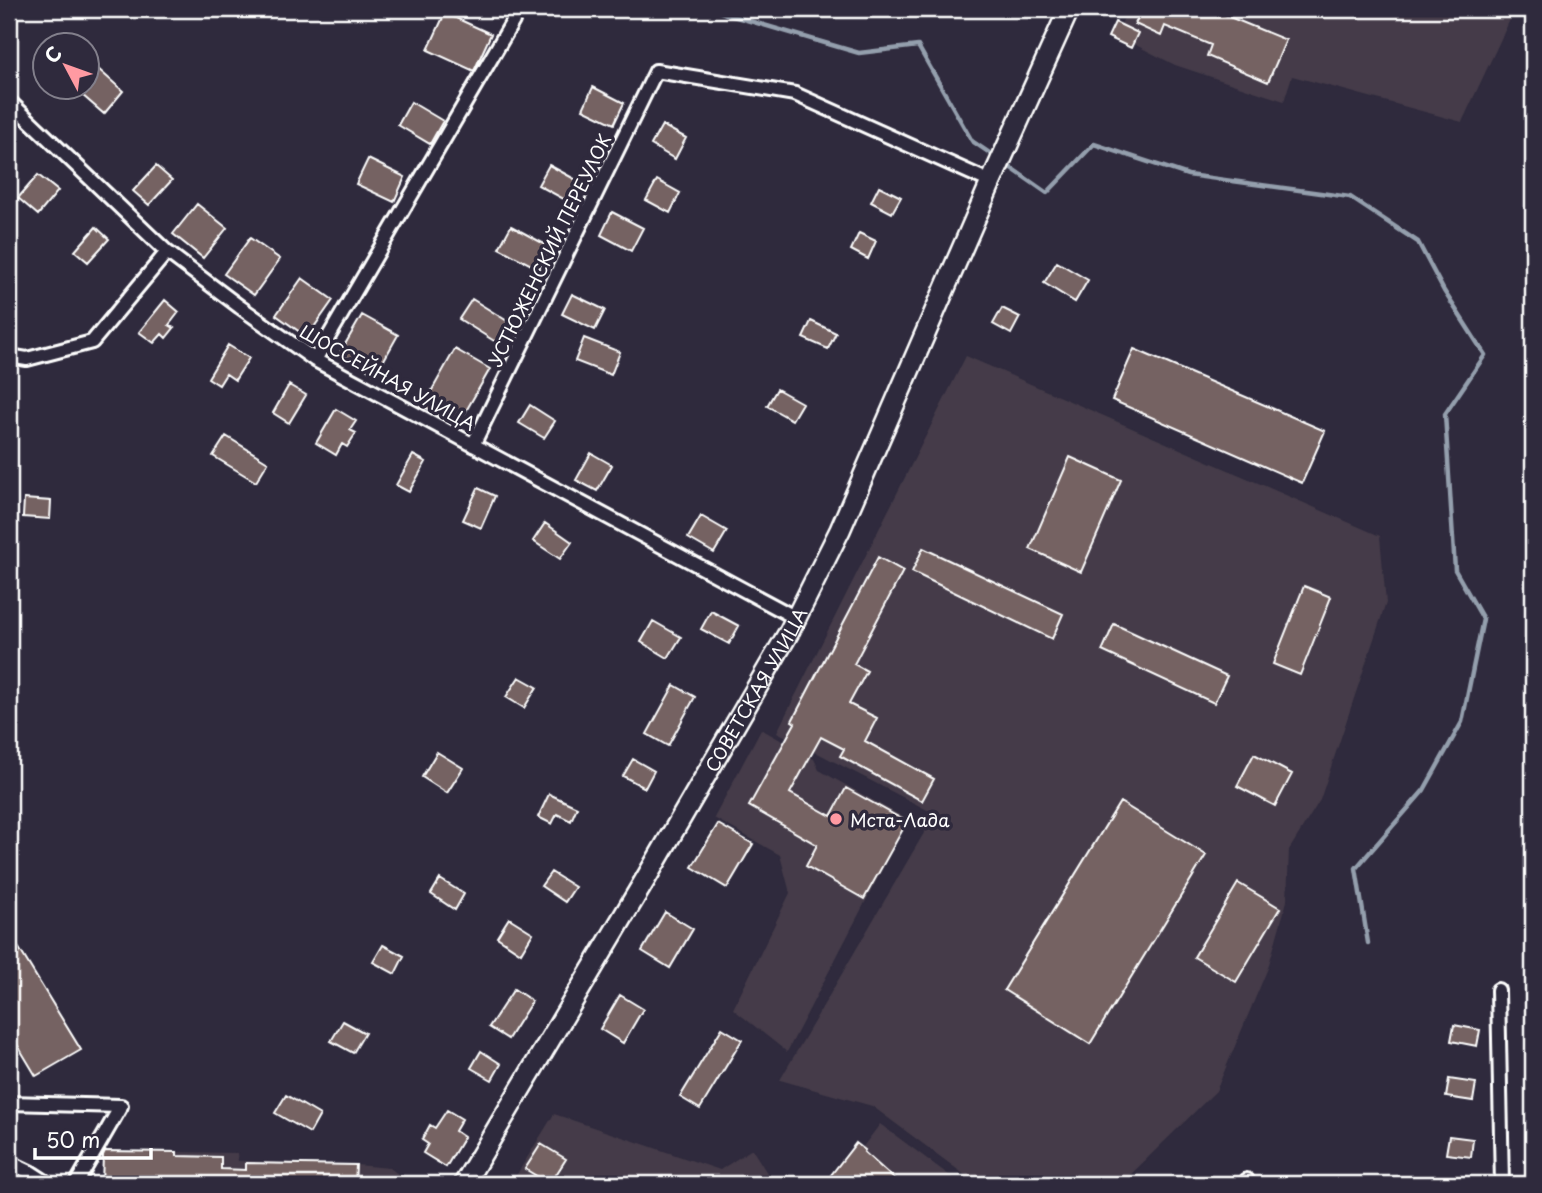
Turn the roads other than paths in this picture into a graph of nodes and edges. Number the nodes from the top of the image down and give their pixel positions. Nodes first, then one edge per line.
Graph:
1 (1069, 9) edge
2 (513, 21) dead end
3 (9, 100) edge
4 (993, 176) junction
5 (167, 252) junction
6 (9, 356) edge
7 (316, 360) junction
8 (473, 444) junction
9 (796, 618) junction
10 (1499, 989) dead end
11 (9, 1103) edge
12 (9, 1162) edge
13 (49, 1184) edge
14 (76, 1184) edge
15 (464, 1184) edge
16 (1502, 1184) edge

1 - 4 main road, СОВЕТСКАЯ УЛИЦА
2 - 7 street
3 - 5 street, ШОССЕЙНАЯ УЛИЦА
4 - 8 street, УСТЮЖЕНСКИЙ ПЕРЕУЛОК
4 - 9 main road, СОВЕТСКАЯ УЛИЦА
5 - 6 street
5 - 7 street, ШОССЕЙНАЯ УЛИЦА
7 - 8 street, ШОССЕЙНАЯ УЛИЦА
8 - 9 street, ШОССЕЙНАЯ УЛИЦА
9 - 15 main road, СОВЕТСКАЯ УЛИЦА
10 - 16 street
11 - 14 street
12 - 13 street

